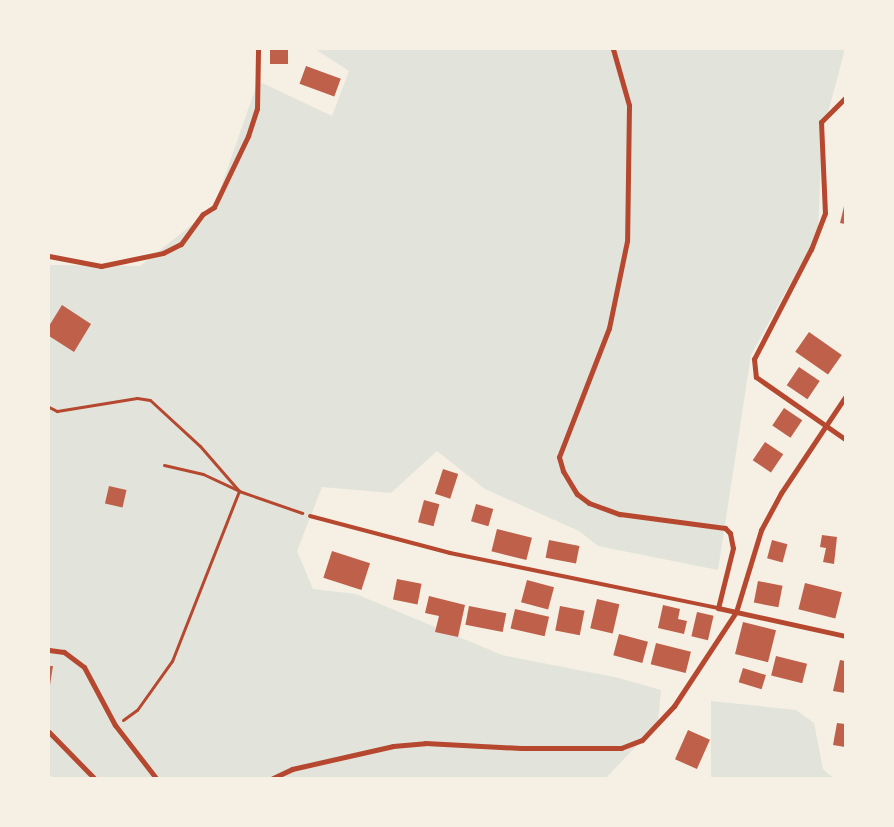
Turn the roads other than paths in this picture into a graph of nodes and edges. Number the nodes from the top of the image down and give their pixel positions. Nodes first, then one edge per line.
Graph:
1 (258, 49) edge
2 (613, 49) edge
3 (845, 98) edge
4 (49, 256) edge
5 (845, 397) edge
6 (826, 426) junction
7 (845, 439) edge
8 (310, 516) road end
9 (718, 608) junction
10 (736, 612) junction
11 (845, 636) edge
12 (49, 650) edge
13 (49, 732) edge
14 (94, 778) edge
15 (156, 778) edge
16 (273, 778) edge

1 - 4 street
2 - 9 street
3 - 6 street
5 - 6 street
6 - 7 street
6 - 10 street
8 - 9 lane
9 - 10 street
10 - 11 street
10 - 16 street
12 - 15 street
13 - 14 street

